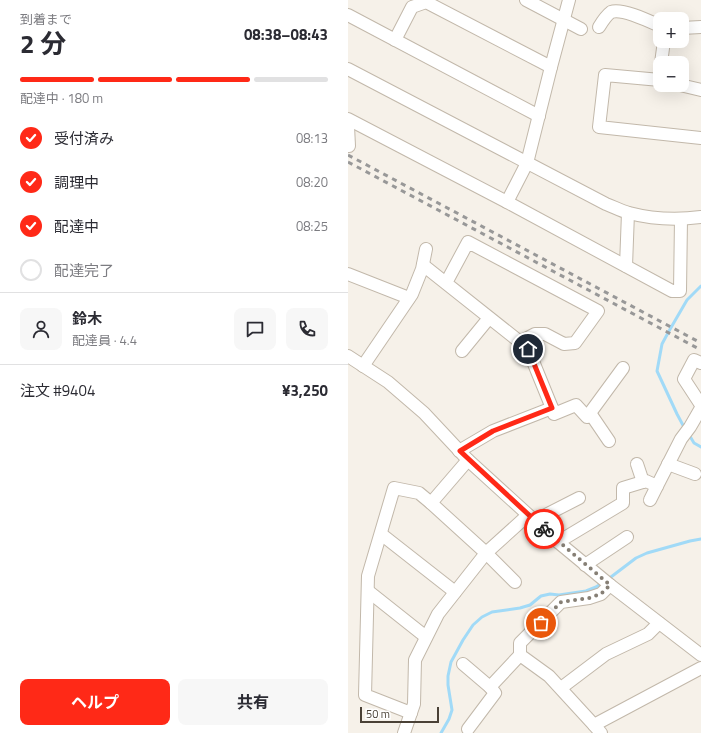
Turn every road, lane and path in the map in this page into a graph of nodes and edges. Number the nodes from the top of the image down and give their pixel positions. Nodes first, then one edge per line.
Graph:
1 (526, 0) edge
2 (569, 0) edge
3 (348, 15) edge
4 (564, 20) junction
5 (653, 23) edge
6 (599, 27) dead end
7 (701, 27) edge
8 (689, 28) edge
9 (581, 29) dead end
10 (395, 40) junction
11 (551, 67) junction
12 (348, 69) edge
13 (653, 77) edge
14 (689, 87) edge
15 (701, 90) edge
16 (539, 116) junction
17 (348, 119) edge
18 (348, 126) edge
19 (701, 138) edge
20 (349, 146) dead end
21 (527, 163) junction
22 (507, 202) junction
23 (628, 213) junction
24 (701, 217) edge
25 (681, 219) junction
26 (426, 250) dead end
27 (423, 265) junction
28 (626, 266) junction
29 (348, 274) edge
30 (446, 283) junction
31 (409, 298) junction
32 (489, 318) junction
33 (528, 349) dead end
34 (462, 351) dead end
35 (348, 356) edge
36 (701, 363) edge
37 (363, 366) junction
38 (623, 368) dead end
39 (701, 406) edge
40 (552, 408) junction
41 (590, 413) junction
42 (609, 441) dead end
43 (464, 456) junction
44 (636, 464) dead end
45 (668, 464) junction
46 (695, 474) dead end
47 (643, 482) junction
48 (657, 486) junction
49 (579, 498) dead end
50 (650, 500) dead end
51 (431, 503) junction
52 (531, 518) junction
53 (381, 534) junction
54 (627, 537) dead end
55 (558, 542) junction
56 (486, 553) junction
57 (585, 565) junction
58 (515, 582) dead end
59 (610, 585) junction
60 (368, 591) junction
61 (455, 592) junction
62 (659, 623) junction
63 (426, 637) junction
64 (701, 655) edge
65 (520, 656) junction
66 (463, 664) dead end
67 (701, 668) edge
68 (490, 688) junction
69 (561, 688) junction
70 (411, 713) junction
71 (468, 729) dead end
72 (597, 729) edge
73 (404, 733) edge

1 - 4 street
2 - 4 street
3 - 10 street
4 - 9 street
4 - 11 street
5 - 6 street
7 - 8 street
10 - 11 street
10 - 16 street
11 - 16 street
12 - 21 street
13 - 19 street
14 - 15 street
16 - 21 street
17 - 22 street
18 - 20 street
21 - 22 street
21 - 23 street
22 - 28 street
23 - 25 street
23 - 28 street
24 - 25 street
25 - 28 street
26 - 27 street
27 - 30 street
27 - 31 street
29 - 31 street
30 - 32 street
30 - 32 street
31 - 37 street
32 - 34 street
33 - 40 street
35 - 37 street
36 - 39 street
37 - 43 street
38 - 41 street
39 - 45 street
40 - 41 street
40 - 43 street
41 - 42 street
43 - 51 street
43 - 52 street
44 - 47 street
45 - 46 street
45 - 48 street
47 - 48 street
47 - 55 street
48 - 50 street
49 - 52 street
51 - 53 street
51 - 56 street
52 - 55 street
52 - 56 street
53 - 60 street
53 - 61 street
54 - 57 street
55 - 57 street
56 - 58 street
56 - 61 street
57 - 59 street
59 - 62 street
59 - 65 street
60 - 63 street
60 - 70 street
61 - 63 street
62 - 64 street
62 - 69 street
63 - 70 street
65 - 68 street
65 - 69 street
66 - 68 street
67 - 72 street
68 - 71 street
69 - 72 street
70 - 73 street

